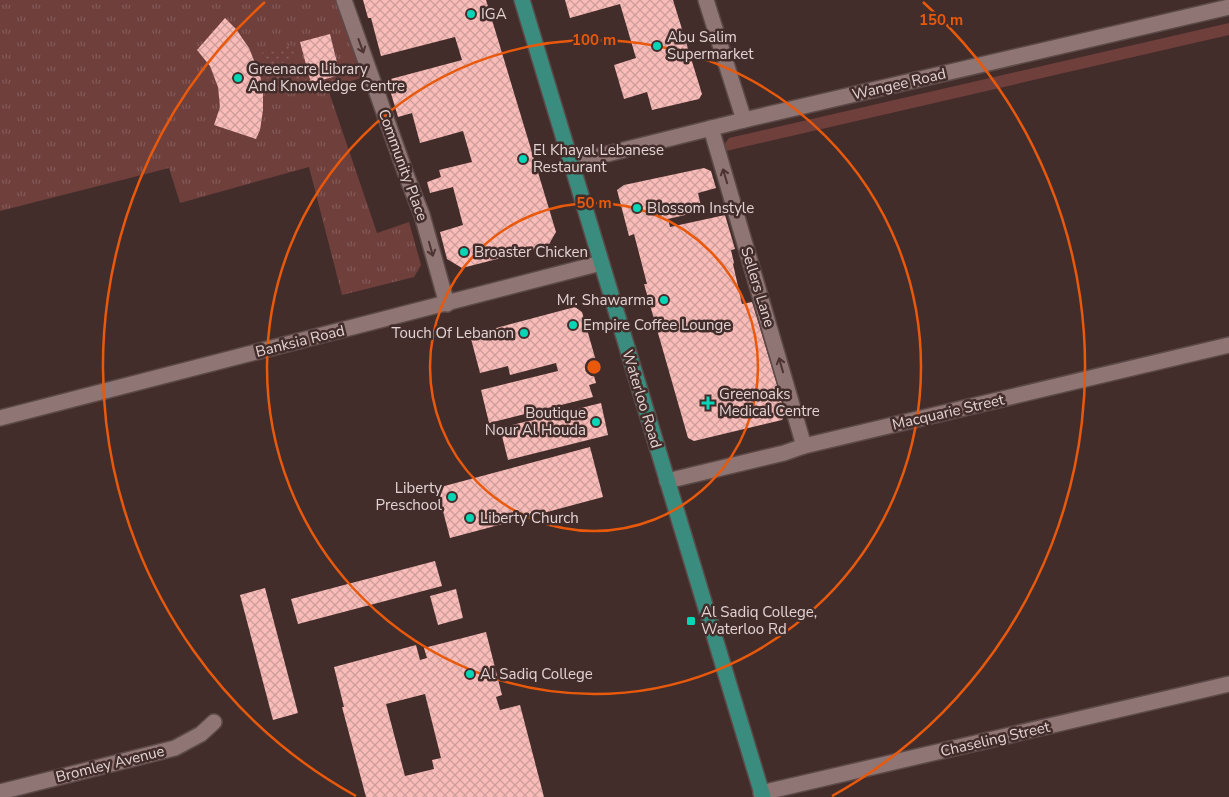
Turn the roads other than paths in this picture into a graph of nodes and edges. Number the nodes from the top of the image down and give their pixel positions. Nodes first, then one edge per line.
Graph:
1 (344, 0) edge
2 (522, 0) edge
3 (706, 0) edge
4 (1229, 7) edge
5 (744, 120) junction
6 (710, 128) junction
7 (571, 163) junction
8 (600, 263) junction
9 (447, 304) junction
10 (1229, 346) edge
11 (0, 418) edge
12 (804, 446) junction
13 (667, 481) junction
14 (1229, 684) edge
15 (214, 722) dead end
16 (0, 792) edge
17 (762, 795) edge

1 -> 9 street, Community Place
2 - 7 main road, Waterloo Road
3 - 5 street
4 - 5 street, Wangee Road
5 - 6 street, Wangee Road
6 - 7 street, Wangee Road
12 -> 6 street, Sellers Lane
7 - 8 main road, Waterloo Road
8 - 9 street, Banksia Road
8 - 13 main road, Waterloo Road
9 - 11 street, Banksia Road
10 - 12 street, Macquarie Street
12 - 13 street, Macquarie Street
13 - 17 main road, Waterloo Road
14 - 17 street, Chaseling Street
15 - 16 street, Bromley Avenue

